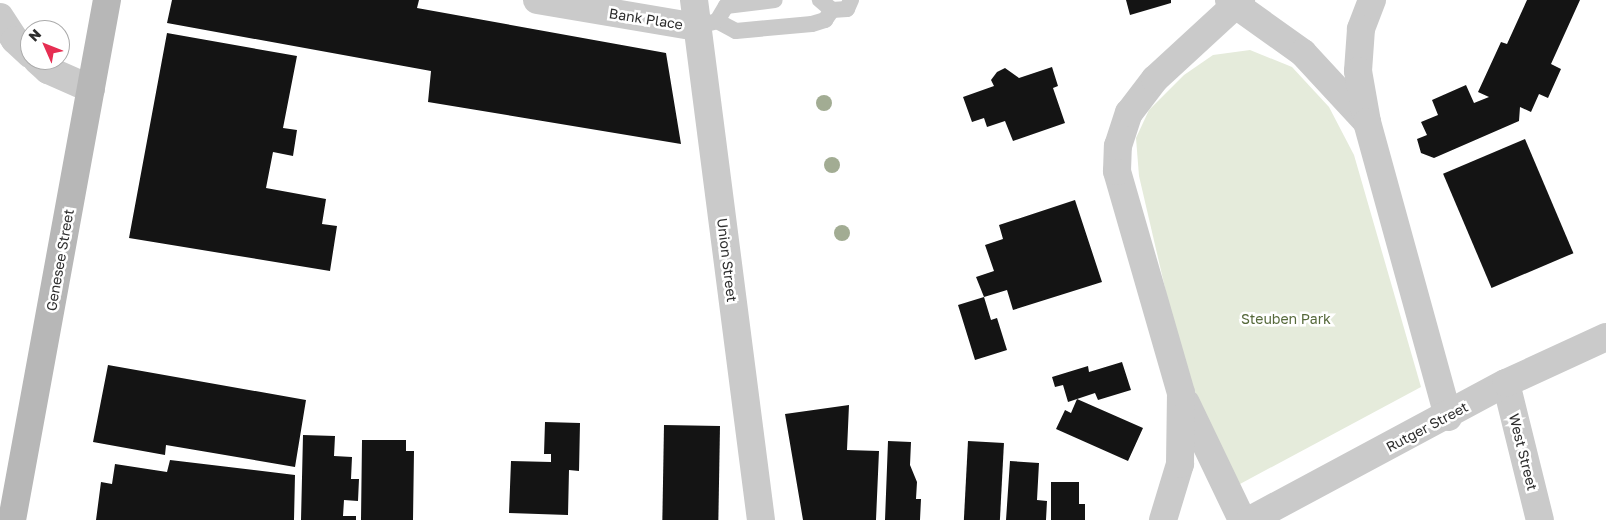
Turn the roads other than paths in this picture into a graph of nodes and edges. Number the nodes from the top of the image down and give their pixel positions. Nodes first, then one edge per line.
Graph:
1 (107, 0) edge
2 (537, 0) edge
3 (694, 0) edge
4 (768, 0) edge
5 (851, 0) edge
6 (1372, 0) edge
7 (1235, 2) edge
8 (826, 5) edge
9 (0, 17) edge
10 (707, 24) junction
11 (20, 45) edge
12 (48, 70) edge
13 (91, 89) junction
14 (1367, 122) junction
15 (1606, 338) edge
16 (1506, 383) junction
17 (1181, 393) junction
18 (1448, 417) junction
19 (12, 520) edge
20 (761, 520) edge
21 (1163, 520) edge
22 (1242, 520) edge
23 (1250, 520) edge
24 (1540, 520) edge

1 - 13 main road, Genesee Street
2 - 10 street, Bank Place
3 - 10 street, Union Street
4 - 10 lane
5 - 8 lane
6 - 14 street
7 - 14 street
7 - 17 street
8 - 10 lane
9 - 11 street
10 - 20 street, Union Street
12 - 13 street
13 - 19 main road, Genesee Street
14 - 18 street
15 - 16 street, Rutger Street
16 - 18 street, Rutger Street
16 - 24 street, West Street
17 - 21 street
17 - 22 street
18 - 23 street, Rutger Street

